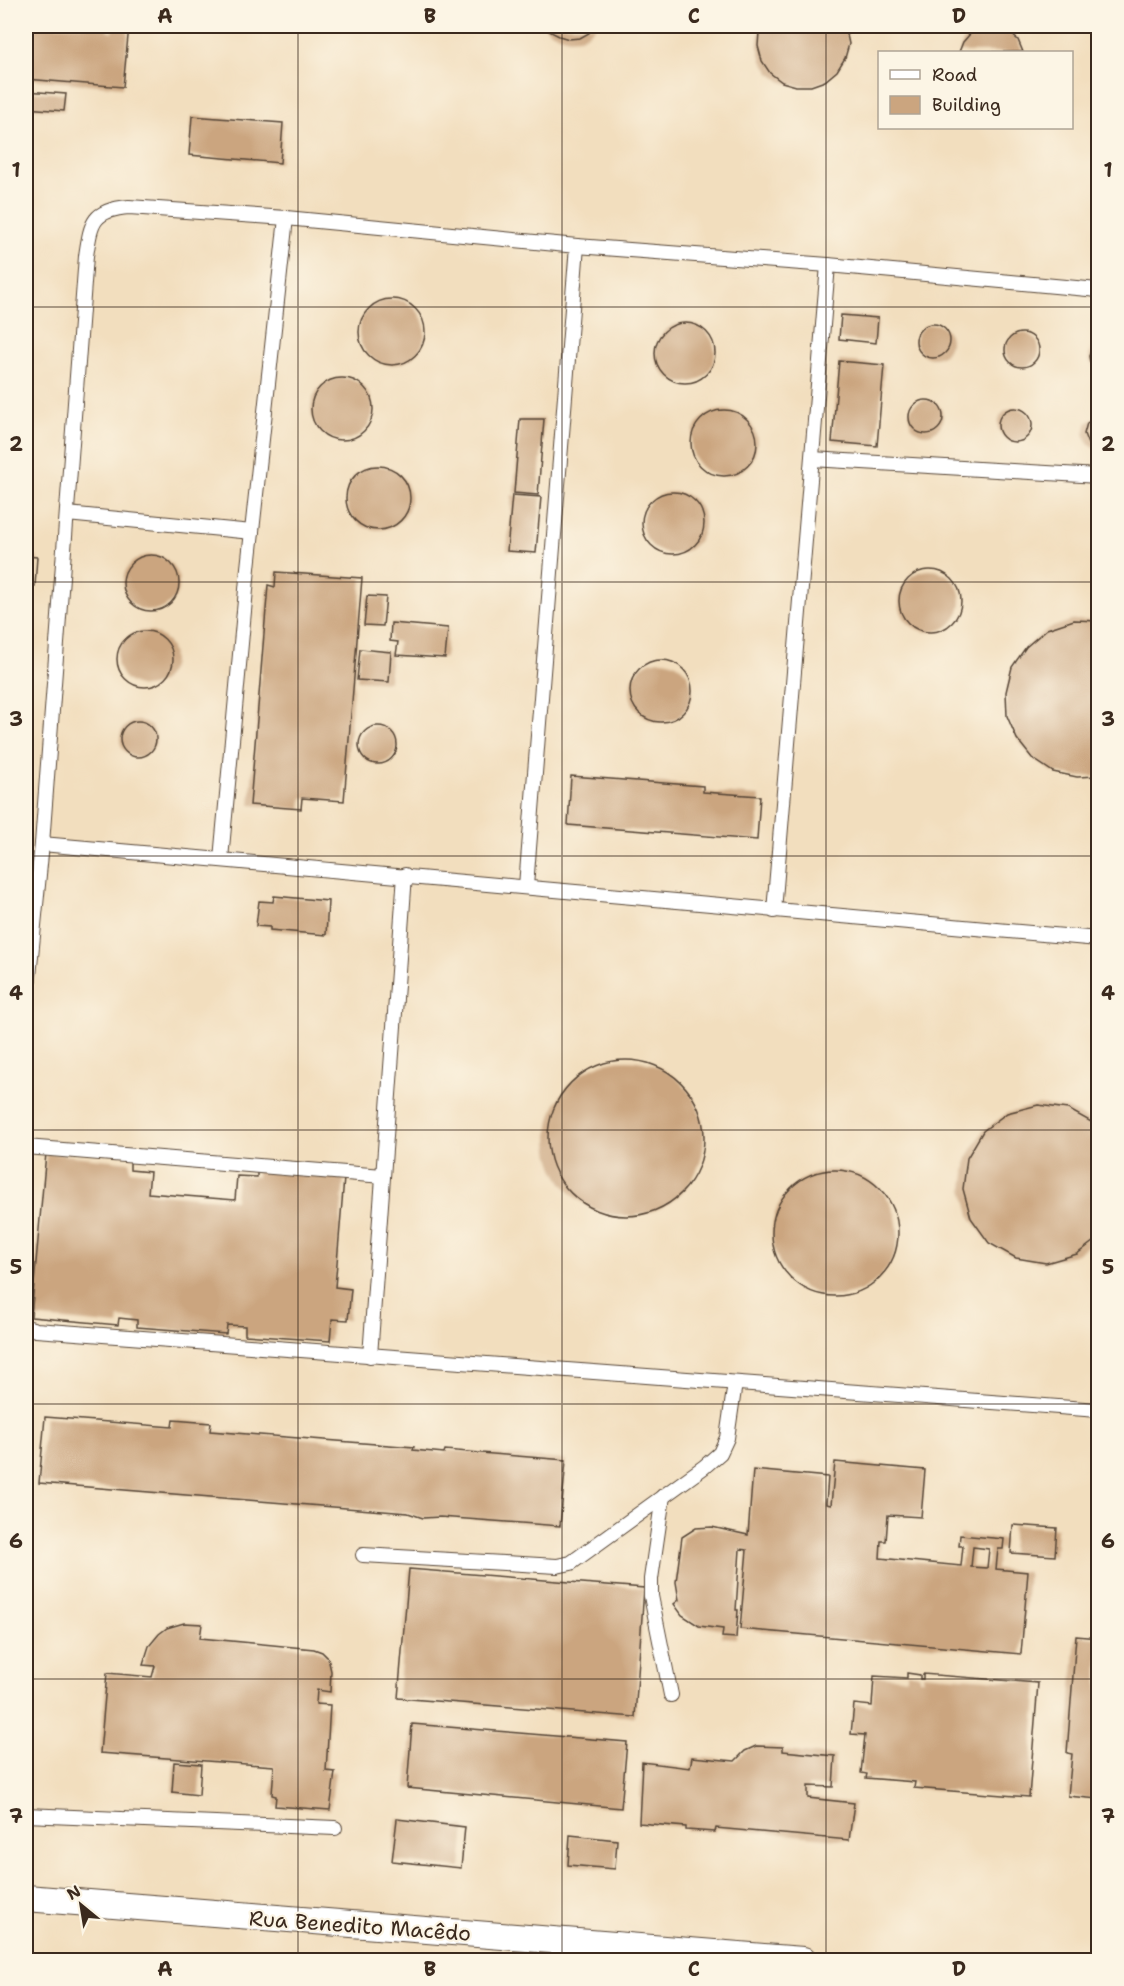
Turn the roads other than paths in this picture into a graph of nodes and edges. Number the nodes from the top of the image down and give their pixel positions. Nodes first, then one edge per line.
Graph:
1 (286, 218) junction
2 (577, 246) junction
3 (828, 265) junction
4 (1098, 290) edge
5 (812, 459) junction
6 (1098, 476) edge
7 (67, 514) junction
8 (252, 532) junction
9 (42, 844) junction
10 (221, 859) junction
11 (405, 875) junction
12 (526, 886) junction
13 (774, 911) junction
14 (1098, 939) edge
15 (26, 1007) edge
16 (26, 1147) edge
17 (383, 1176) junction
18 (26, 1327) edge
19 (370, 1356) junction
20 (735, 1383) junction
21 (1098, 1410) edge
22 (663, 1496) junction
23 (363, 1555) dead end
24 (671, 1695) dead end
25 (26, 1815) edge
26 (335, 1828) dead end
27 (26, 1898) edge
28 (803, 1960) edge

1 - 2 lane
1 - 7 lane
1 - 8 lane
2 - 3 lane
2 - 12 lane
3 - 4 lane
3 - 5 lane
5 - 6 lane
5 - 13 lane
7 - 8 lane
7 - 9 lane
8 - 10 lane
9 - 10 lane
9 - 15 lane
10 - 11 lane
11 - 12 lane
11 - 17 lane
12 - 13 lane
13 - 14 lane
16 - 17 lane
17 - 19 lane
18 - 19 lane
19 - 20 lane
20 - 21 lane
20 - 22 lane
22 - 23 lane
22 - 24 lane
25 - 26 lane
27 - 28 street, Rua Benedito Macêdo

